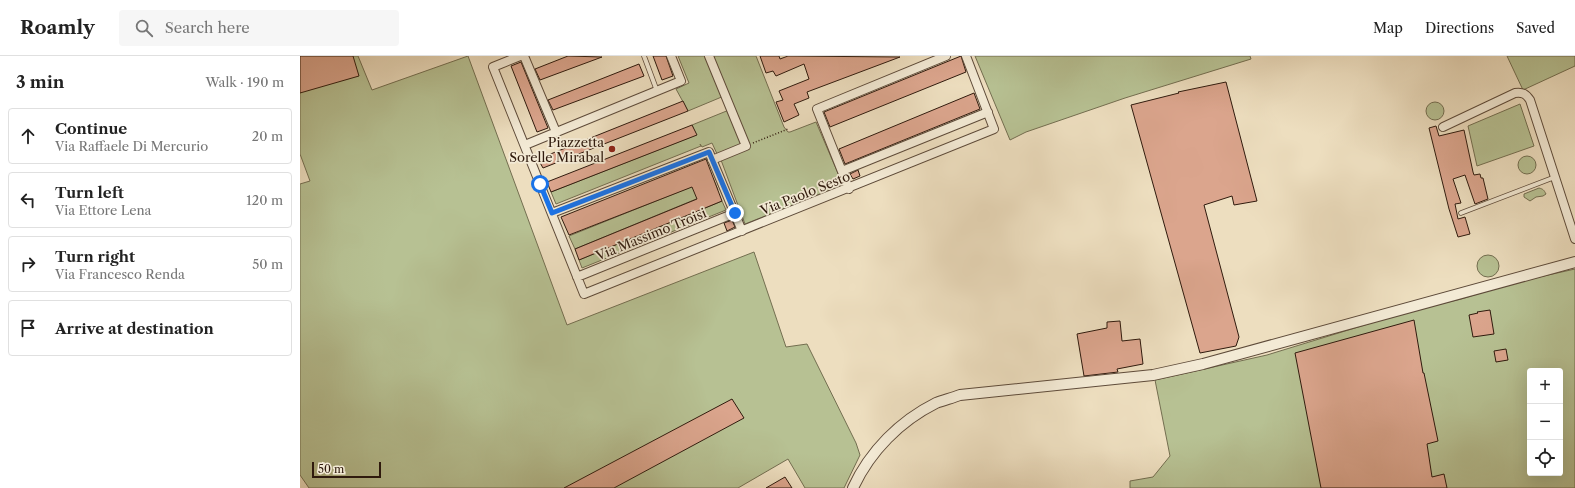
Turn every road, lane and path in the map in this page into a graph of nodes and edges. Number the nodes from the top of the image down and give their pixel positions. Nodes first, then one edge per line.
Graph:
1 (520, 56) edge
2 (524, 56) edge
3 (644, 56) edge
4 (671, 56) edge
5 (709, 56) edge
6 (946, 56) edge
7 (966, 56) edge
8 (936, 58) edge
9 (658, 91) junction
10 (988, 112) junction
11 (1443, 127) dead end
12 (788, 129) dead end
13 (556, 132) junction
14 (525, 145) junction
15 (746, 146) junction
16 (712, 160) junction
17 (842, 171) junction
18 (1555, 177) junction
19 (849, 189) junction
20 (552, 213) junction
21 (735, 213) junction
22 (1461, 213) dead end
23 (742, 231) junction
24 (1575, 239) edge
25 (1575, 262) edge
26 (577, 277) junction
27 (853, 488) edge

1 - 14 street
2 - 13 street
3 - 9 lane
4 - 9 street
5 - 15 street
6 - 8 street
7 - 10 street
8 - 17 street
9 - 13 street
10 - 17 street
10 - 19 street, Via Paolo Sesto
11 - 18 street
12 - 15 path
13 - 14 street
14 - 20 street
15 - 16 street
16 - 20 street
16 - 21 street
17 - 19 street
18 - 22 lane
18 - 24 street
19 - 23 street, Via Paolo Sesto
20 - 26 street
21 - 23 street
21 - 26 street, Via Massimo Troisi
23 - 26 street, Via Paolo Sesto
25 - 27 street

